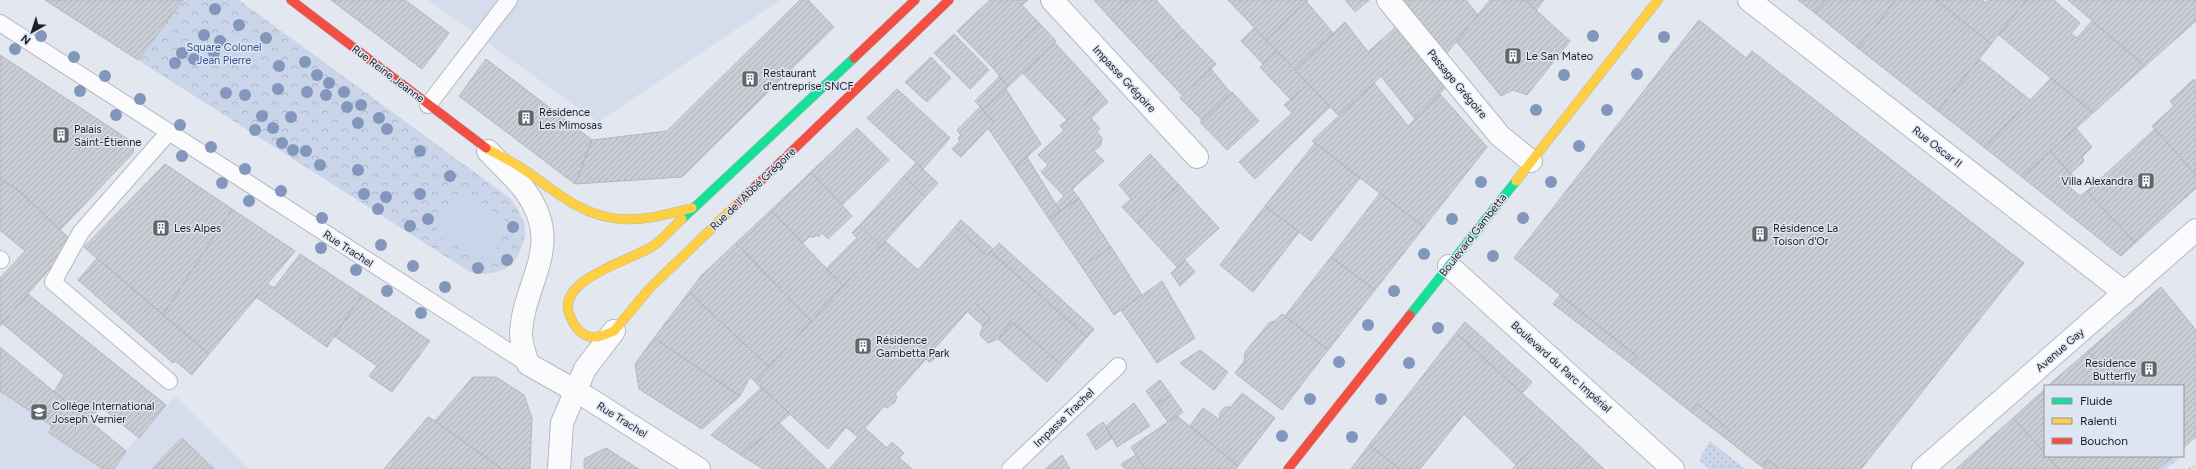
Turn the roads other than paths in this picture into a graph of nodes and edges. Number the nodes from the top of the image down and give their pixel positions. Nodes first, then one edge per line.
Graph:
1 (291, 0) edge
2 (509, 0) edge
3 (915, 0) edge
4 (949, 0) edge
5 (1052, 0) edge
6 (1388, 0) edge
7 (1658, 0) edge
8 (1749, 0) edge
9 (0, 23) edge
10 (428, 105) junction
11 (168, 132) junction
12 (486, 148) junction
13 (1197, 157) dead end
14 (1531, 161) junction
15 (695, 207) junction
16 (2196, 230) edge
17 (1449, 266) junction
18 (2125, 293) junction
19 (614, 331) junction
20 (528, 364) junction
21 (1118, 366) dead end
22 (169, 380) dead end
23 (575, 393) junction
24 (559, 469) edge
25 (699, 469) edge
26 (1010, 469) edge
27 (1288, 469) edge
28 (1673, 469) edge
29 (1923, 469) edge

1 - 10 main road, Rue Reine Jeanne
2 - 10 lane
3 - 15 main road
4 - 19 main road, Rue de l'Abbé Grégoire
5 - 13 street, Impasse Grégoire
6 - 14 street, Passage Grégoire
7 - 14 main road, Boulevard Gambetta
8 - 18 street, Rue Oscar II
9 - 11 lane, Rue Trachel
10 - 12 main road, Rue Reine Jeanne
11 - 20 lane, Rue Trachel
11 - 22 lane
12 - 15 main road, Rue Reine Jeanne
12 - 20 street
14 - 17 main road, Boulevard Gambetta
15 - 19 main road
16 - 18 street, Avenue Gay
17 - 27 main road, Boulevard Gambetta
17 - 28 street, Boulevard du Parc Impérial
18 - 29 street, Avenue Gay
19 - 23 street, Rue de l'Abbé Grégoire
20 - 23 street, Rue Trachel
21 - 26 lane, Impasse Trachel
23 - 24 street, Rue de l'Abbé Grégoire
23 - 25 street, Rue Trachel

